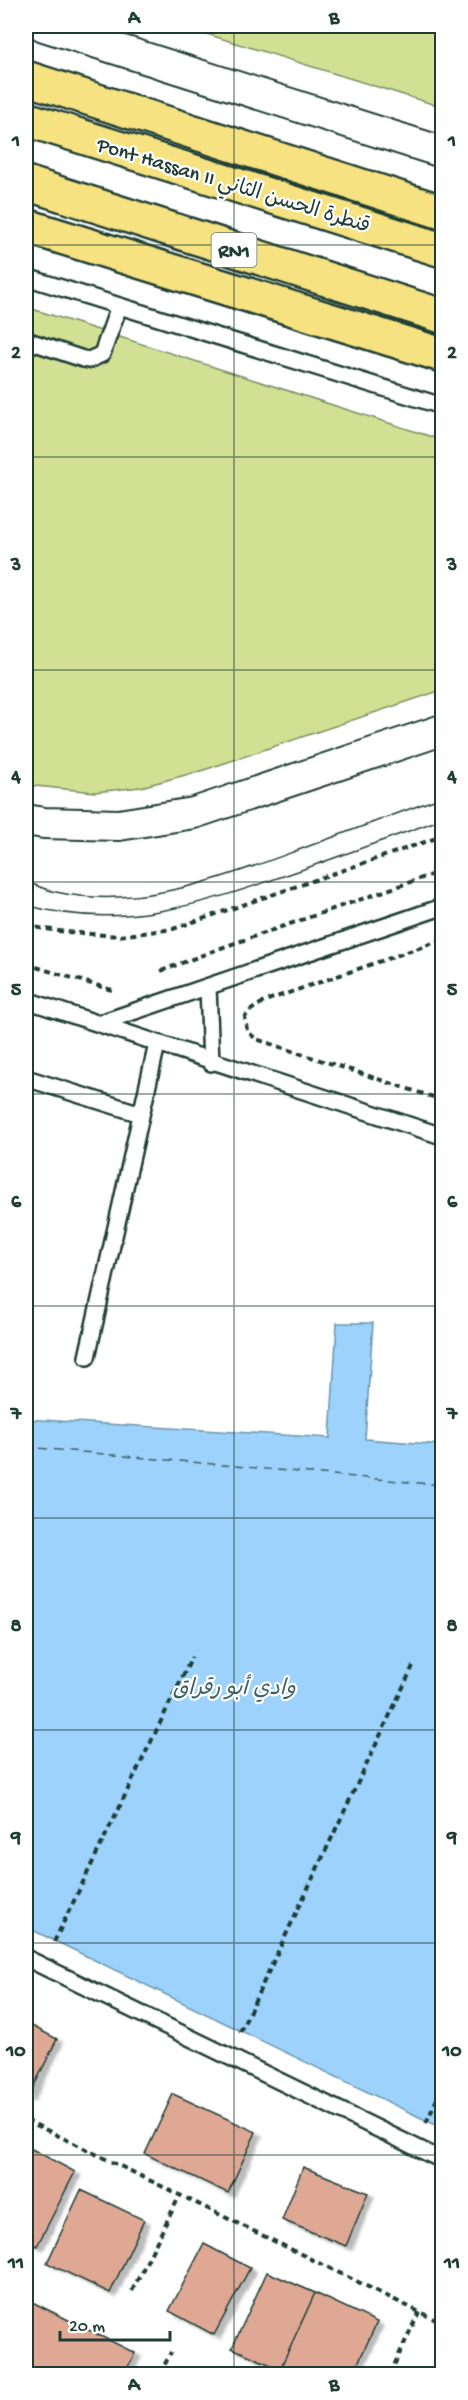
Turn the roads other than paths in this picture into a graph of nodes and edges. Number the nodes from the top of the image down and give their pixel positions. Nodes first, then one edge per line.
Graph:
1 (44, 26) edge
2 (26, 78) edge
3 (26, 119) edge
4 (442, 152) edge
5 (26, 183) edge
6 (442, 212) edge
7 (26, 226) edge
8 (442, 250) edge
9 (26, 277) edge
10 (119, 306) junction
11 (442, 316) edge
12 (26, 340) edge
13 (442, 356) edge
14 (442, 406) edge
15 (442, 730) edge
16 (26, 820) edge
17 (442, 907) edge
18 (208, 987) junction
19 (26, 1000) edge
20 (100, 1023) junction
21 (157, 1044) junction
22 (211, 1062) junction
23 (26, 1078) edge
24 (141, 1114) junction
25 (442, 1136) edge
26 (87, 1357) dead end
27 (26, 1958) edge
28 (442, 2160) edge

1 - 4 street
2 - 6 main road
3 - 8 main road, Pont Hassan II قنطرة الحسن الثاني
5 - 11 main road, RN1
7 - 13 main road
9 - 10 lane
10 - 12 lane
10 - 14 lane
15 - 16 street
17 - 18 lane
18 - 20 lane
18 - 22 lane
19 - 20 lane
20 - 21 lane
21 - 22 lane
21 - 24 lane
22 - 25 lane
23 - 24 lane
24 - 26 lane
27 - 28 lane

